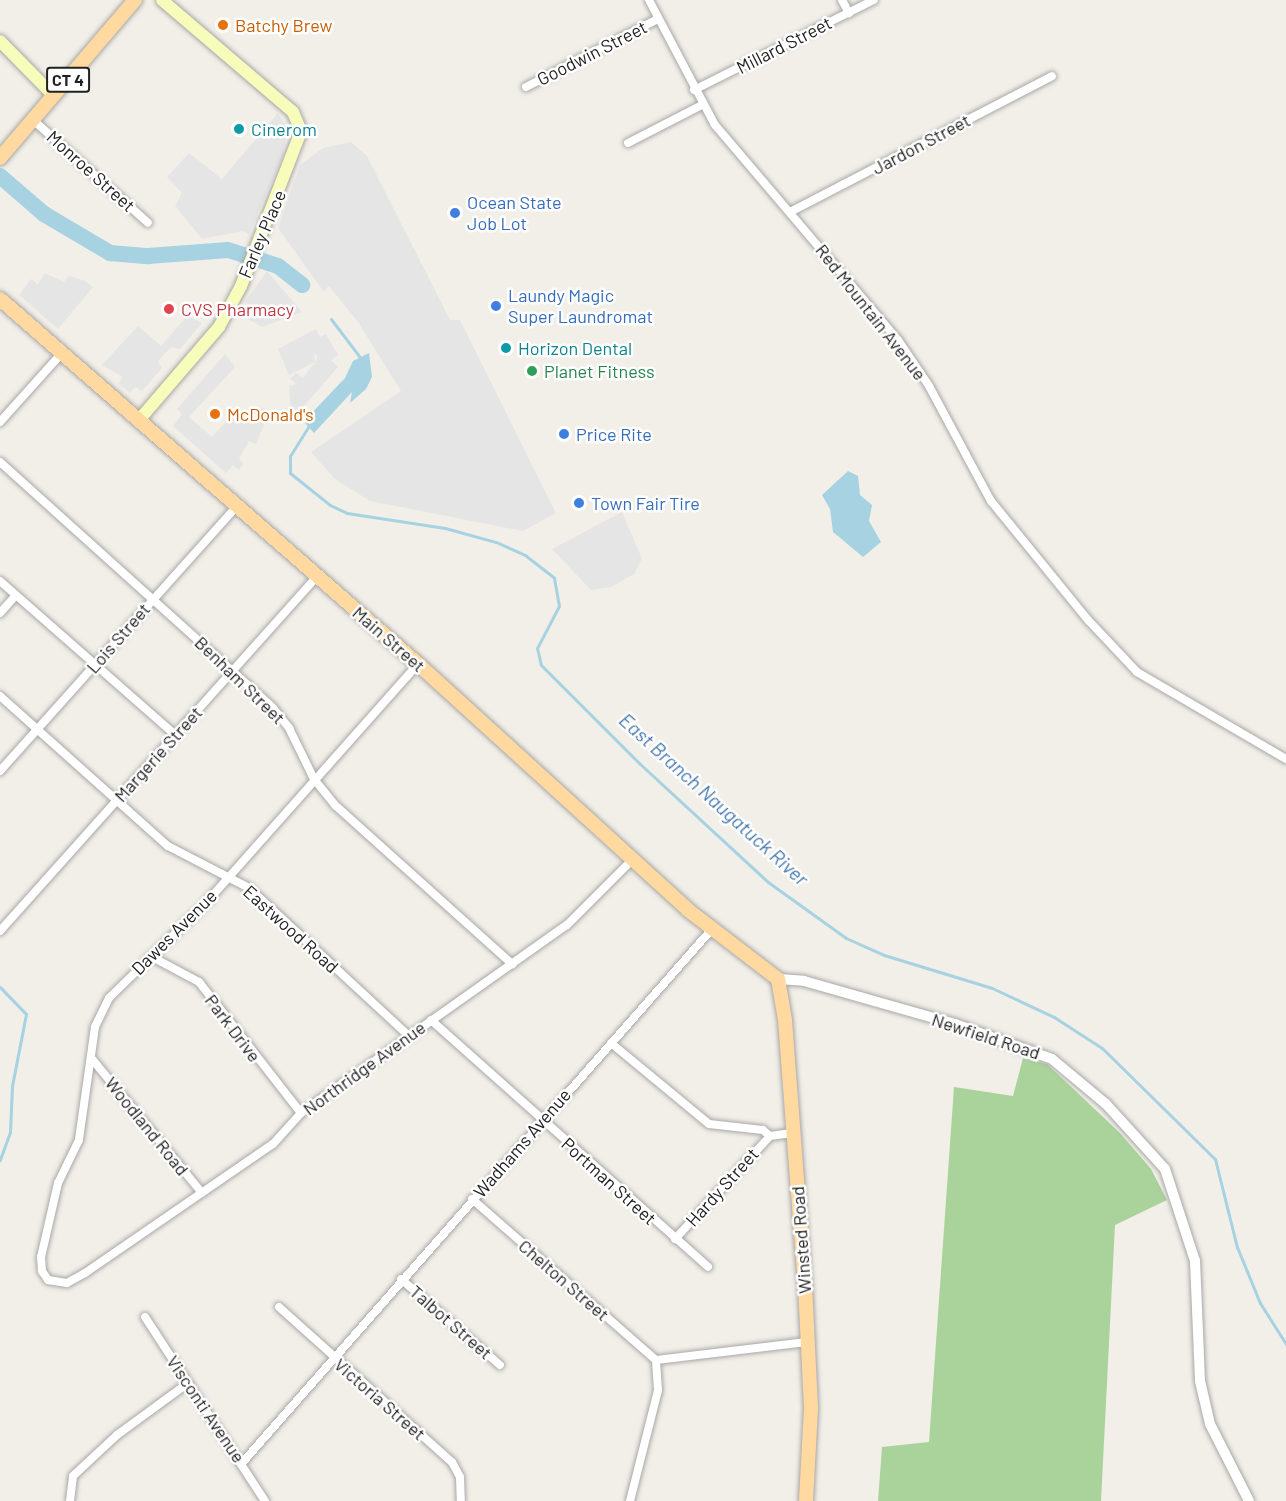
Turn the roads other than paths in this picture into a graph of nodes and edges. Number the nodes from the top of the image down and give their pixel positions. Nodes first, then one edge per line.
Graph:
1 (135, 0) edge
2 (162, 0) edge
3 (649, 0) edge
4 (842, 0) edge
5 (874, 0) edge
6 (849, 13) junction
7 (658, 19) junction
8 (0, 41) edge
9 (1052, 76) dead end
10 (526, 87) dead end
11 (694, 90) junction
12 (54, 96) junction
13 (702, 105) junction
14 (33, 120) junction
15 (628, 143) dead end
16 (0, 158) edge
17 (790, 213) junction
18 (148, 222) dead end
19 (0, 299) edge
20 (62, 353) junction
21 (139, 420) junction
22 (0, 422) edge
23 (0, 462) edge
24 (237, 506) junction
25 (316, 576) junction
26 (0, 581) edge
27 (16, 595) junction
28 (153, 599) junction
29 (0, 613) edge
30 (418, 664) junction
31 (95, 665) junction
32 (233, 670) junction
33 (0, 696) edge
34 (38, 729) junction
35 (175, 735) junction
36 (1286, 759) edge
37 (0, 771) edge
38 (315, 779) junction
39 (116, 800) junction
40 (632, 860) junction
41 (229, 875) junction
42 (712, 929) junction
43 (0, 931) edge
44 (154, 958) junction
45 (512, 964) junction
46 (778, 979) junction
47 (431, 1020) junction
48 (408, 1035) junction
49 (610, 1043) junction
50 (92, 1059) junction
51 (301, 1113) junction
52 (541, 1121) junction
53 (792, 1133) junction
54 (770, 1136) junction
55 (202, 1193) junction
56 (472, 1200) junction
57 (675, 1239) junction
58 (41, 1257) joint
59 (708, 1267) dead end
60 (401, 1279) junction
61 (279, 1307) dead end
62 (145, 1317) dead end
63 (807, 1342) junction
64 (333, 1357) junction
65 (656, 1360) junction
66 (500, 1365) dead end
67 (188, 1383) junction
68 (242, 1463) junction
69 (70, 1501) edge
70 (265, 1501) edge
71 (461, 1501) edge
72 (630, 1501) edge
73 (806, 1501) edge
74 (1249, 1501) edge

1 - 12 main road, CT 4
2 - 21 main road, Farley Place
3 - 7 street, Red Mountain Avenue
4 - 6 street
5 - 6 street, Millard Street
6 - 11 street, Millard Street
7 - 10 street, Goodwin Street
7 - 11 street, Red Mountain Avenue
8 - 12 main road
9 - 17 street, Jardon Street
11 - 13 street, Red Mountain Avenue
12 - 14 main road, CT 4
13 - 15 street
13 - 17 street, Red Mountain Avenue
14 - 16 main road, CT 4
14 - 18 street, Monroe Street
17 - 36 street, Red Mountain Avenue
19 - 20 main road, Main Street
20 - 21 main road, Main Street
20 - 22 street
21 - 24 main road, Main Street
23 - 28 street, Benham Street
24 - 25 main road, Main Street
24 - 28 street, Lois Street
25 - 30 main road, Main Street
25 - 32 street, Margerie Street
26 - 27 street
27 - 29 street
27 - 31 street
28 - 31 street, Lois Street
28 - 32 street, Benham Street
30 - 38 street, Dawes Avenue
30 - 40 main road, Main Street
31 - 34 street, Lois Street
31 - 35 street
32 - 35 street, Margerie Street
32 - 38 street, Benham Street
33 - 34 street, Eastwood Road
34 - 37 street, Lois Street
34 - 39 street, Eastwood Road
35 - 39 street, Margerie Street
38 - 41 street, Dawes Avenue
38 - 45 street, Benham Street
39 - 41 street, Eastwood Road
39 - 43 street, Margerie Street
40 - 42 main road, Main Street
40 - 45 street, Northridge Avenue
41 - 44 street, Dawes Avenue
41 - 48 street, Eastwood Road
42 - 46 main road, Main Street
42 - 49 street, Wadhams Avenue
44 - 50 street, Dawes Avenue
44 - 51 street, Park Drive
45 - 47 street, Northridge Avenue
46 - 53 main road, Winsted Road
46 - 74 street, Newfield Road
47 - 48 street, Northridge Avenue
47 - 52 street, Portman Street
48 - 51 street, Northridge Avenue
49 - 52 street, Wadhams Avenue
49 - 54 street
50 - 55 street, Woodland Road
50 - 58 street, Dawes Avenue
51 - 55 street, Northridge Avenue
52 - 56 street, Wadhams Avenue
52 - 57 street, Portman Street
53 - 54 street
53 - 63 main road, Winsted Road
54 - 57 street, Hardy Street
55 - 58 street, Northridge Avenue
56 - 60 street, Wadhams Avenue
56 - 65 street, Chelton Street
57 - 59 street, Portman Street
60 - 64 street, Wadhams Avenue
60 - 66 street, Talbot Street
61 - 64 street, Victoria Street
62 - 67 street, Visconti Avenue
63 - 65 street
63 - 73 main road, Winsted Road
64 - 68 street, Wadhams Avenue
64 - 71 street, Victoria Street
65 - 72 street
67 - 68 street, Visconti Avenue
67 - 69 street
68 - 70 street, Visconti Avenue

